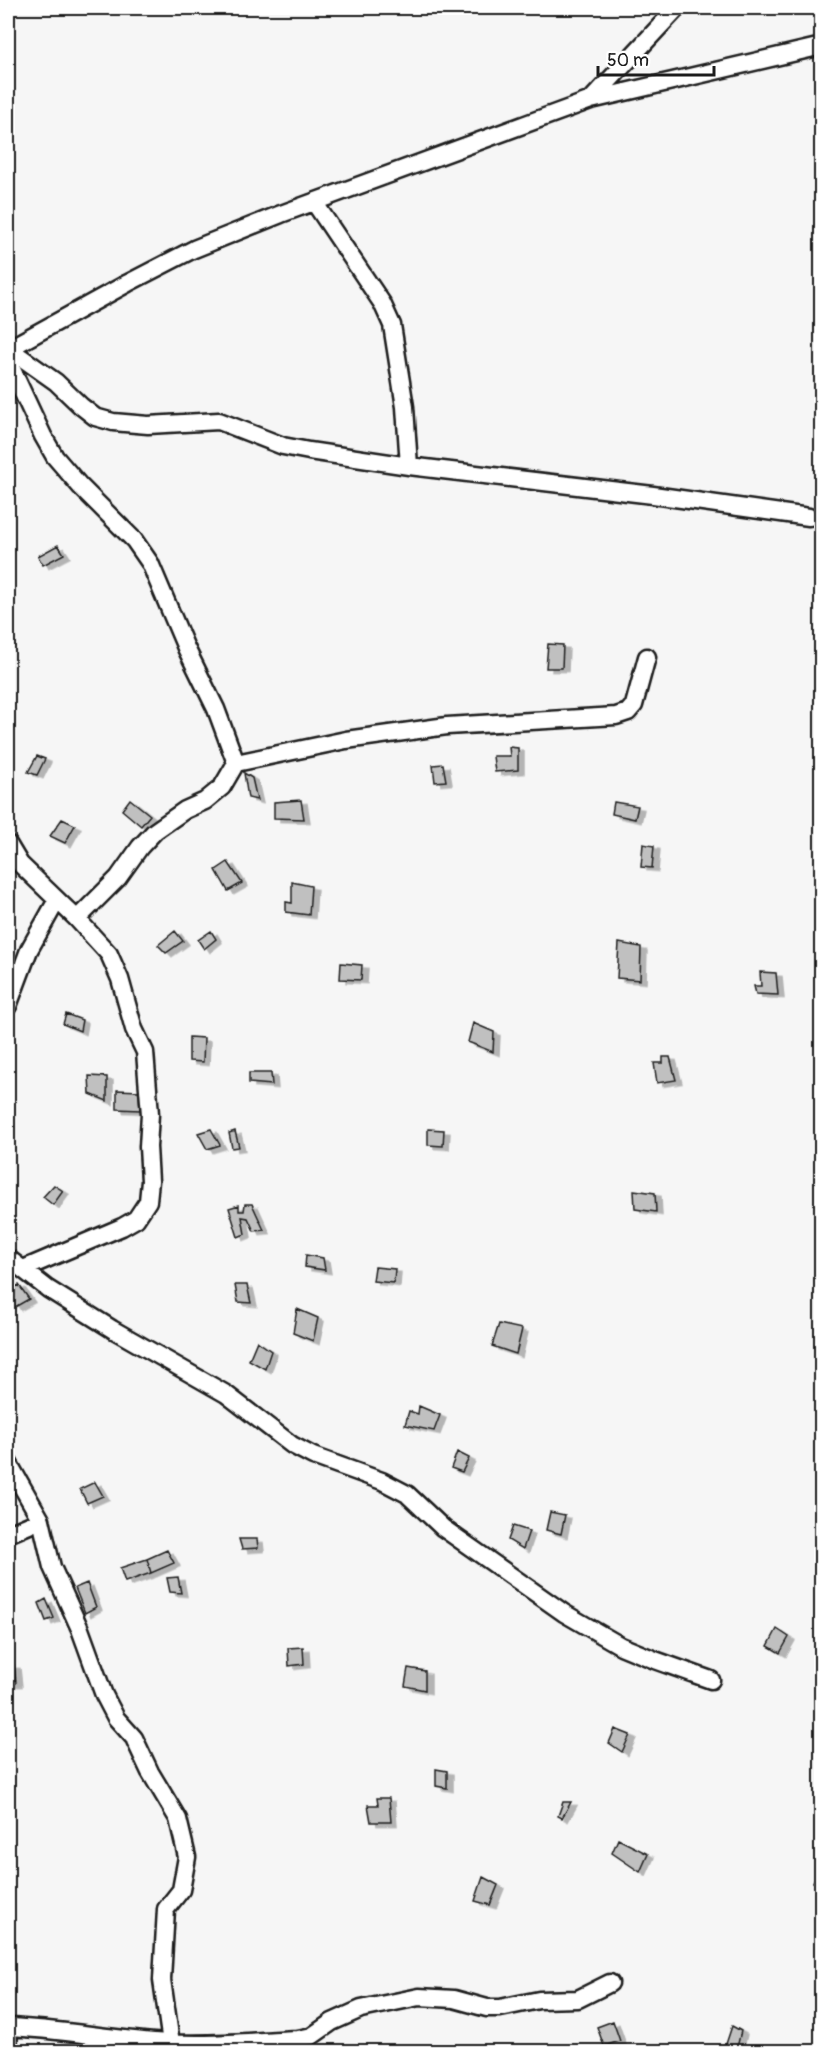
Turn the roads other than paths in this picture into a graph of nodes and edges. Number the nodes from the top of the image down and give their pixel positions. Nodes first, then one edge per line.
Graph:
1 (677, 8) edge
2 (822, 46) edge
3 (591, 100) junction
4 (314, 202) junction
5 (8, 349) edge
6 (8, 361) edge
7 (409, 466) junction
8 (809, 517) dead end
9 (647, 657) dead end
10 (236, 763) junction
11 (8, 844) edge
12 (57, 900) junction
13 (77, 919) junction
14 (8, 1006) edge
15 (8, 1258) edge
16 (23, 1269) junction
17 (8, 1462) edge
18 (41, 1520) junction
19 (8, 1534) edge
20 (711, 1680) dead end
21 (610, 1983) dead end
22 (173, 2048) edge
23 (9, 2052) edge

1 - 3 street
2 - 3 street
3 - 4 street
4 - 5 street
4 - 7 street
5 - 7 street
6 - 10 street
7 - 8 street
9 - 10 street
10 - 13 street
11 - 12 street
12 - 13 street
12 - 14 street
13 - 16 street
15 - 16 street
16 - 20 street
17 - 18 street
18 - 19 street
18 - 22 street
21 - 22 street
22 - 23 street

